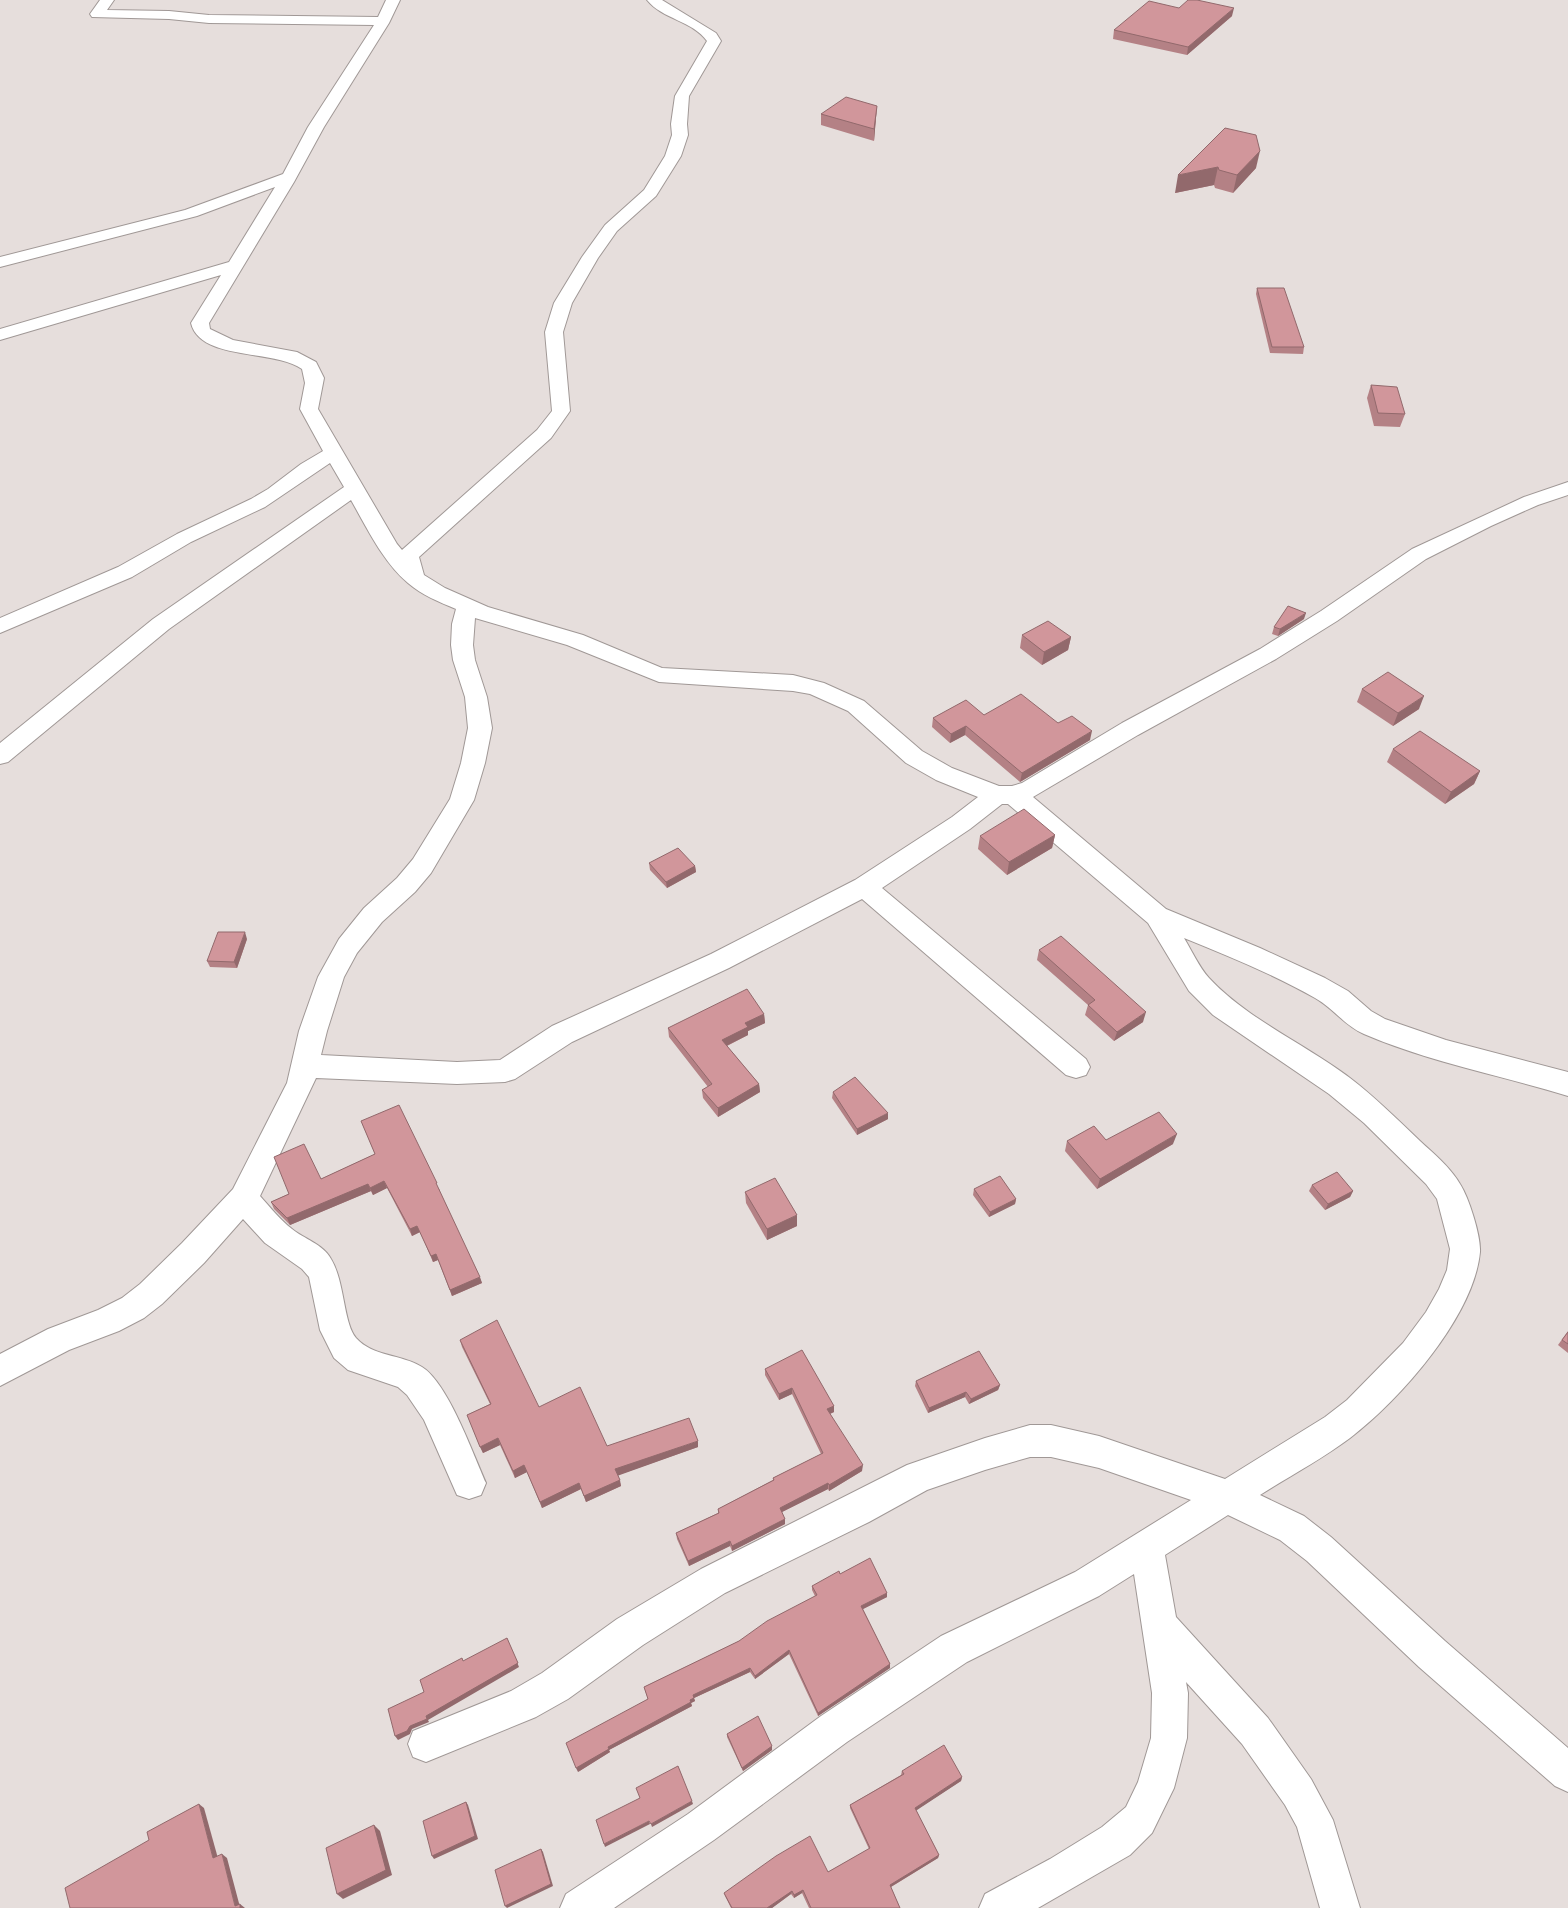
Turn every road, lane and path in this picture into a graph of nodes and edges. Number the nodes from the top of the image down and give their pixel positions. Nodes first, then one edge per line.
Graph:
1 (107, 0) edge
2 (393, 0) edge
3 (654, 0) edge
4 (383, 21) junction
5 (288, 177) junction
6 (0, 262) edge
7 (233, 266) junction
8 (0, 335) edge
9 (334, 453) junction
10 (355, 488) junction
11 (1568, 488) edge
12 (414, 578) junction
13 (467, 607) junction
14 (0, 626) edge
15 (0, 756) edge
16 (1005, 795) junction
17 (864, 887) junction
18 (1157, 916) junction
19 (305, 1066) junction
20 (1076, 1067) dead end
21 (1568, 1084) edge
22 (242, 1198) junction
23 (0, 1371) edge
24 (469, 1483) dead end
25 (1228, 1497) junction
26 (1146, 1547) junction
27 (1160, 1626) junction
28 (426, 1744) dead end
29 (1568, 1773) edge
30 (580, 1908) edge
31 (999, 1908) edge
32 (1340, 1908) edge

1 - 4 street
2 - 4 street
3 - 12 street
4 - 5 street
5 - 6 street
5 - 7 street
7 - 8 street
7 - 9 street
9 - 10 street
9 - 14 street
10 - 12 street
10 - 15 street
11 - 16 street
12 - 13 street
13 - 16 street
13 - 19 street
16 - 17 street
16 - 18 street
17 - 19 street
17 - 20 street
18 - 21 street
18 - 25 street
19 - 22 street
22 - 23 street
22 - 24 street
25 - 26 street
25 - 28 street
25 - 29 street
26 - 27 street
26 - 30 street
27 - 31 street
27 - 32 street

